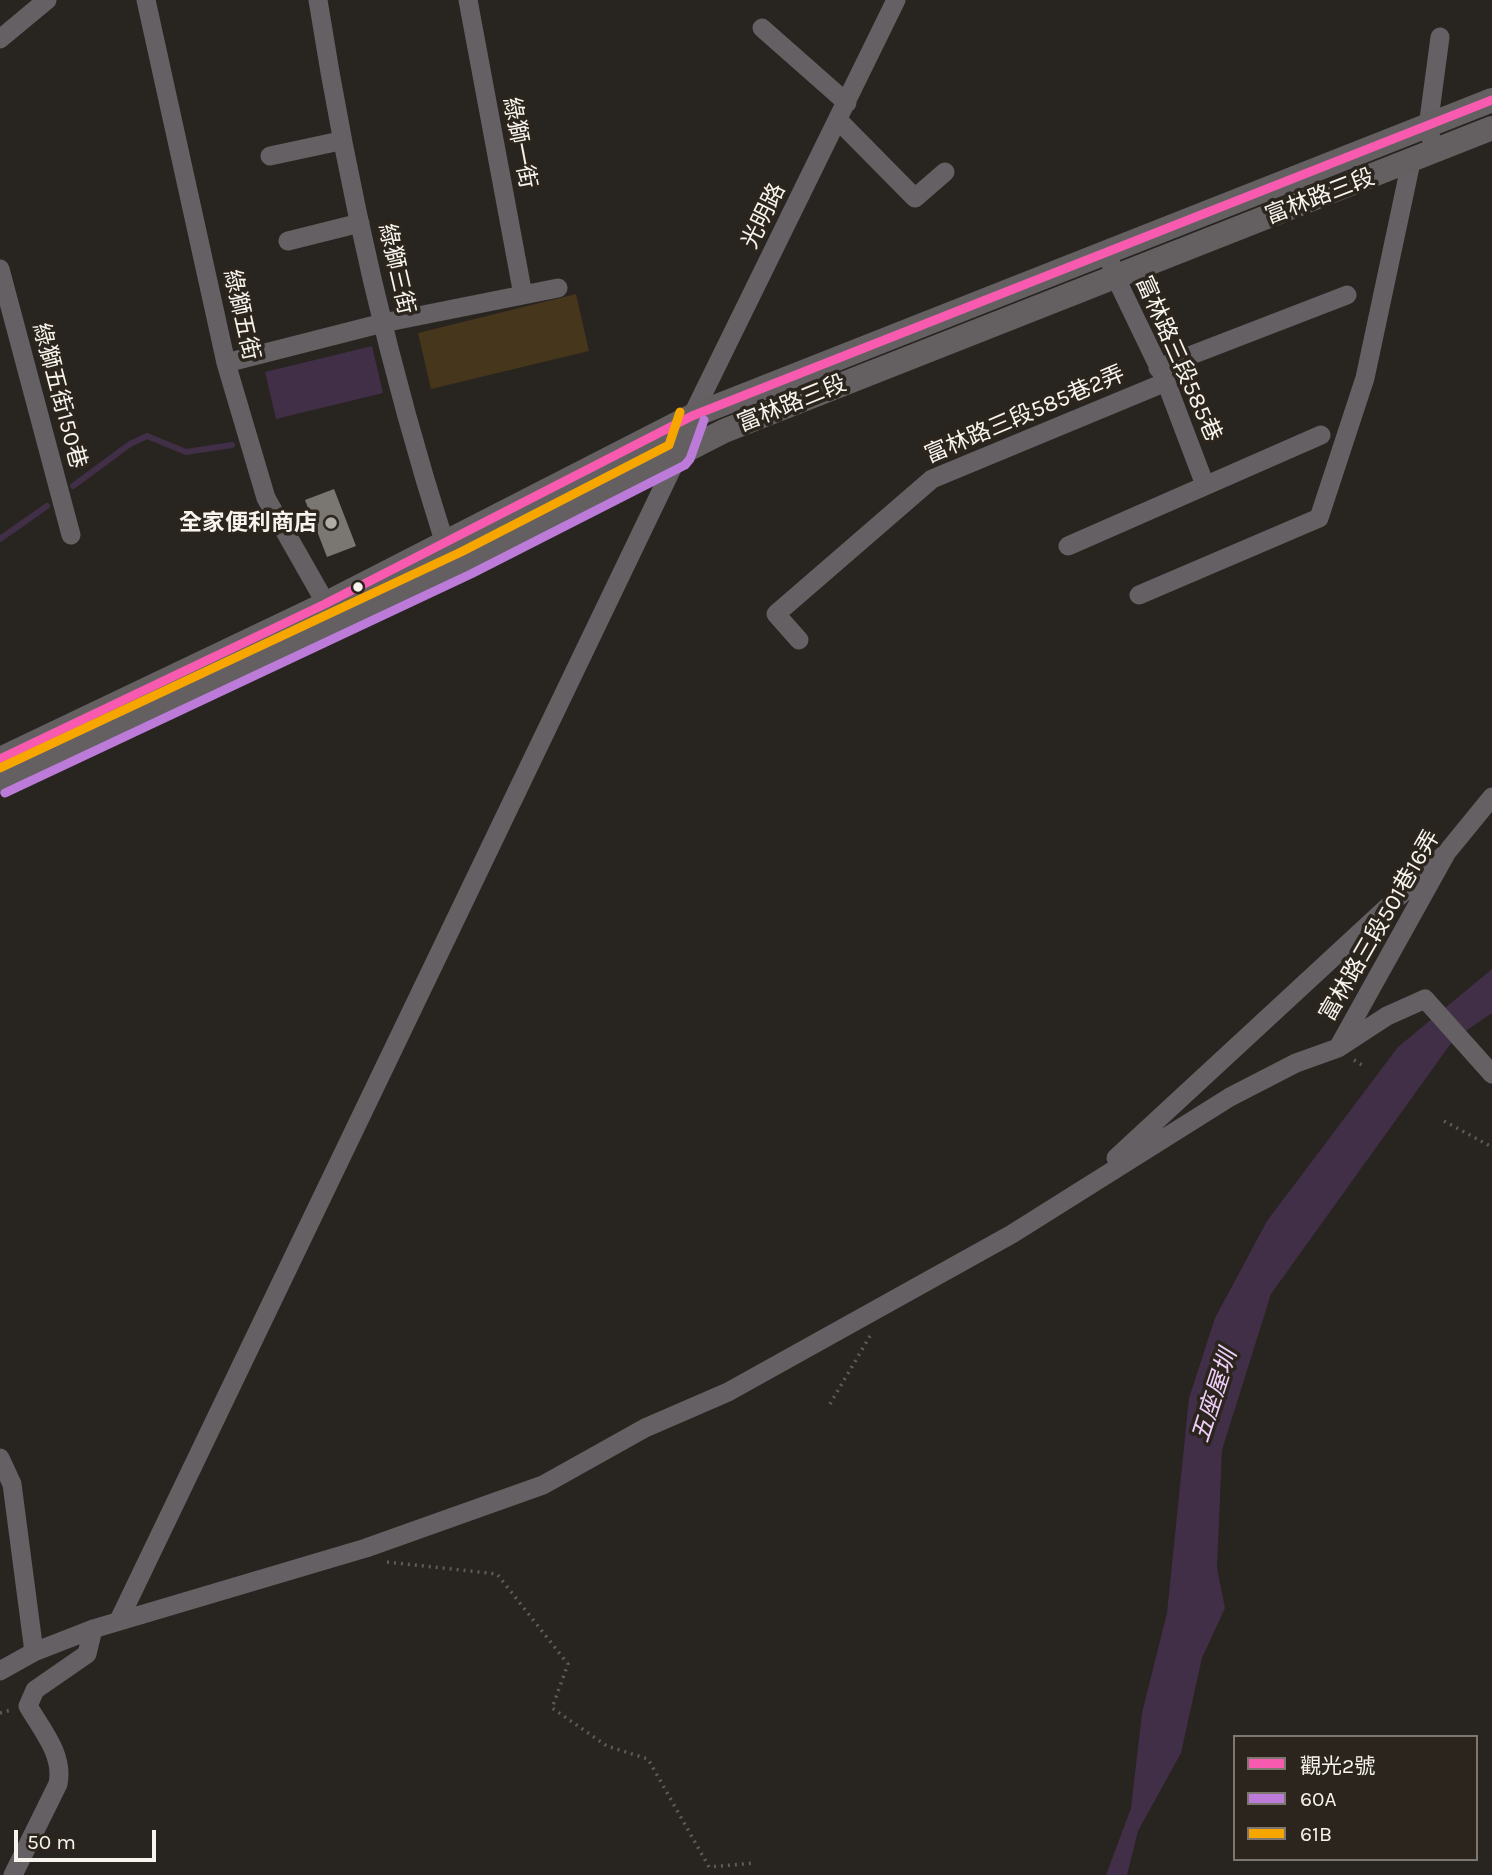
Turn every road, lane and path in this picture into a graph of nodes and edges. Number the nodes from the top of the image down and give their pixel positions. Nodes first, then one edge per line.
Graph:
1 (47, 0) edge
2 (146, 0) edge
3 (318, 0) edge
4 (468, 0) edge
5 (896, 0) edge
6 (762, 27) dead end
7 (1440, 37) dead end
8 (0, 39) edge
9 (1492, 100) edge
10 (843, 111) junction
11 (1428, 127) junction
12 (1492, 128) edge
13 (340, 141) junction
14 (1435, 152) junction
15 (270, 156) dead end
16 (1412, 162) junction
17 (945, 172) dead end
18 (360, 223) junction
19 (288, 241) dead end
20 (1107, 252) junction
21 (0, 270) edge
22 (1115, 276) junction
23 (558, 288) dead end
24 (523, 295) junction
25 (1347, 295) dead end
26 (383, 323) junction
27 (226, 363) junction
28 (1162, 375) junction
29 (692, 416) junction
30 (1321, 435) dead end
31 (679, 454) junction
32 (1205, 485) junction
33 (71, 535) dead end
34 (445, 544) junction
35 (1068, 545) dead end
36 (1139, 594) dead end
37 (331, 613) junction
38 (799, 640) dead end
39 (0, 759) edge
40 (0, 782) edge
41 (1492, 797) edge
42 (1447, 852) junction
43 (1338, 1048) junction
44 (1492, 1074) edge
45 (1444, 1121) dead end
46 (1492, 1147) edge
47 (1087, 1186) junction
48 (888, 1303) junction
49 (830, 1404) dead end
50 (0, 1458) edge
51 (375, 1561) dead end
52 (119, 1620) junction
53 (93, 1629) junction
54 (34, 1652) junction
55 (0, 1671) edge
56 (754, 1863) dead end
57 (13, 1875) edge

1 - 8 street
2 - 27 street, 綠獅五街
3 - 13 street, 綠獅三街
4 - 24 street, 綠獅一街
5 - 10 street, 光明路
6 - 10 street
7 - 11 street
9 - 11 main road, 富林路三段
10 - 17 street
10 - 29 street, 光明路
11 - 14 street
11 - 20 main road, 富林路三段
12 - 14 main road, 富林路三段
13 - 15 street
13 - 18 street, 綠獅三街
14 - 16 main road, 富林路三段
16 - 22 main road, 富林路三段
16 - 36 street
18 - 19 street
18 - 26 street, 綠獅三街
20 - 22 street, 富林路三段585巷
20 - 29 main road, 富林路三段
21 - 33 street, 綠獅五街150巷
22 - 28 street, 富林路三段585巷
22 - 31 main road, 富林路三段
23 - 24 street
24 - 26 street
25 - 28 street
26 - 27 street
26 - 34 street, 綠獅三街
27 - 37 street, 綠獅五街
28 - 32 street, 富林路三段585巷
28 - 38 street, 富林路三段585巷2弄
29 - 31 street, 光明路
29 - 34 main road, 富林路三段
30 - 32 street
31 - 37 main road, 富林路三段
31 - 52 street, 光明路
32 - 35 street
34 - 37 main road, 富林路三段
37 - 39 main road, 富林路三段
37 - 40 main road, 富林路三段
41 - 42 street, 富林路三段501巷16弄
42 - 43 street, 富林路三段501巷16弄
42 - 47 street
43 - 44 street
43 - 47 street
45 - 46 path
47 - 48 street
48 - 49 path
48 - 52 street
50 - 54 street
51 - 56 path
52 - 53 street
53 - 54 street
53 - 57 street
54 - 55 street

